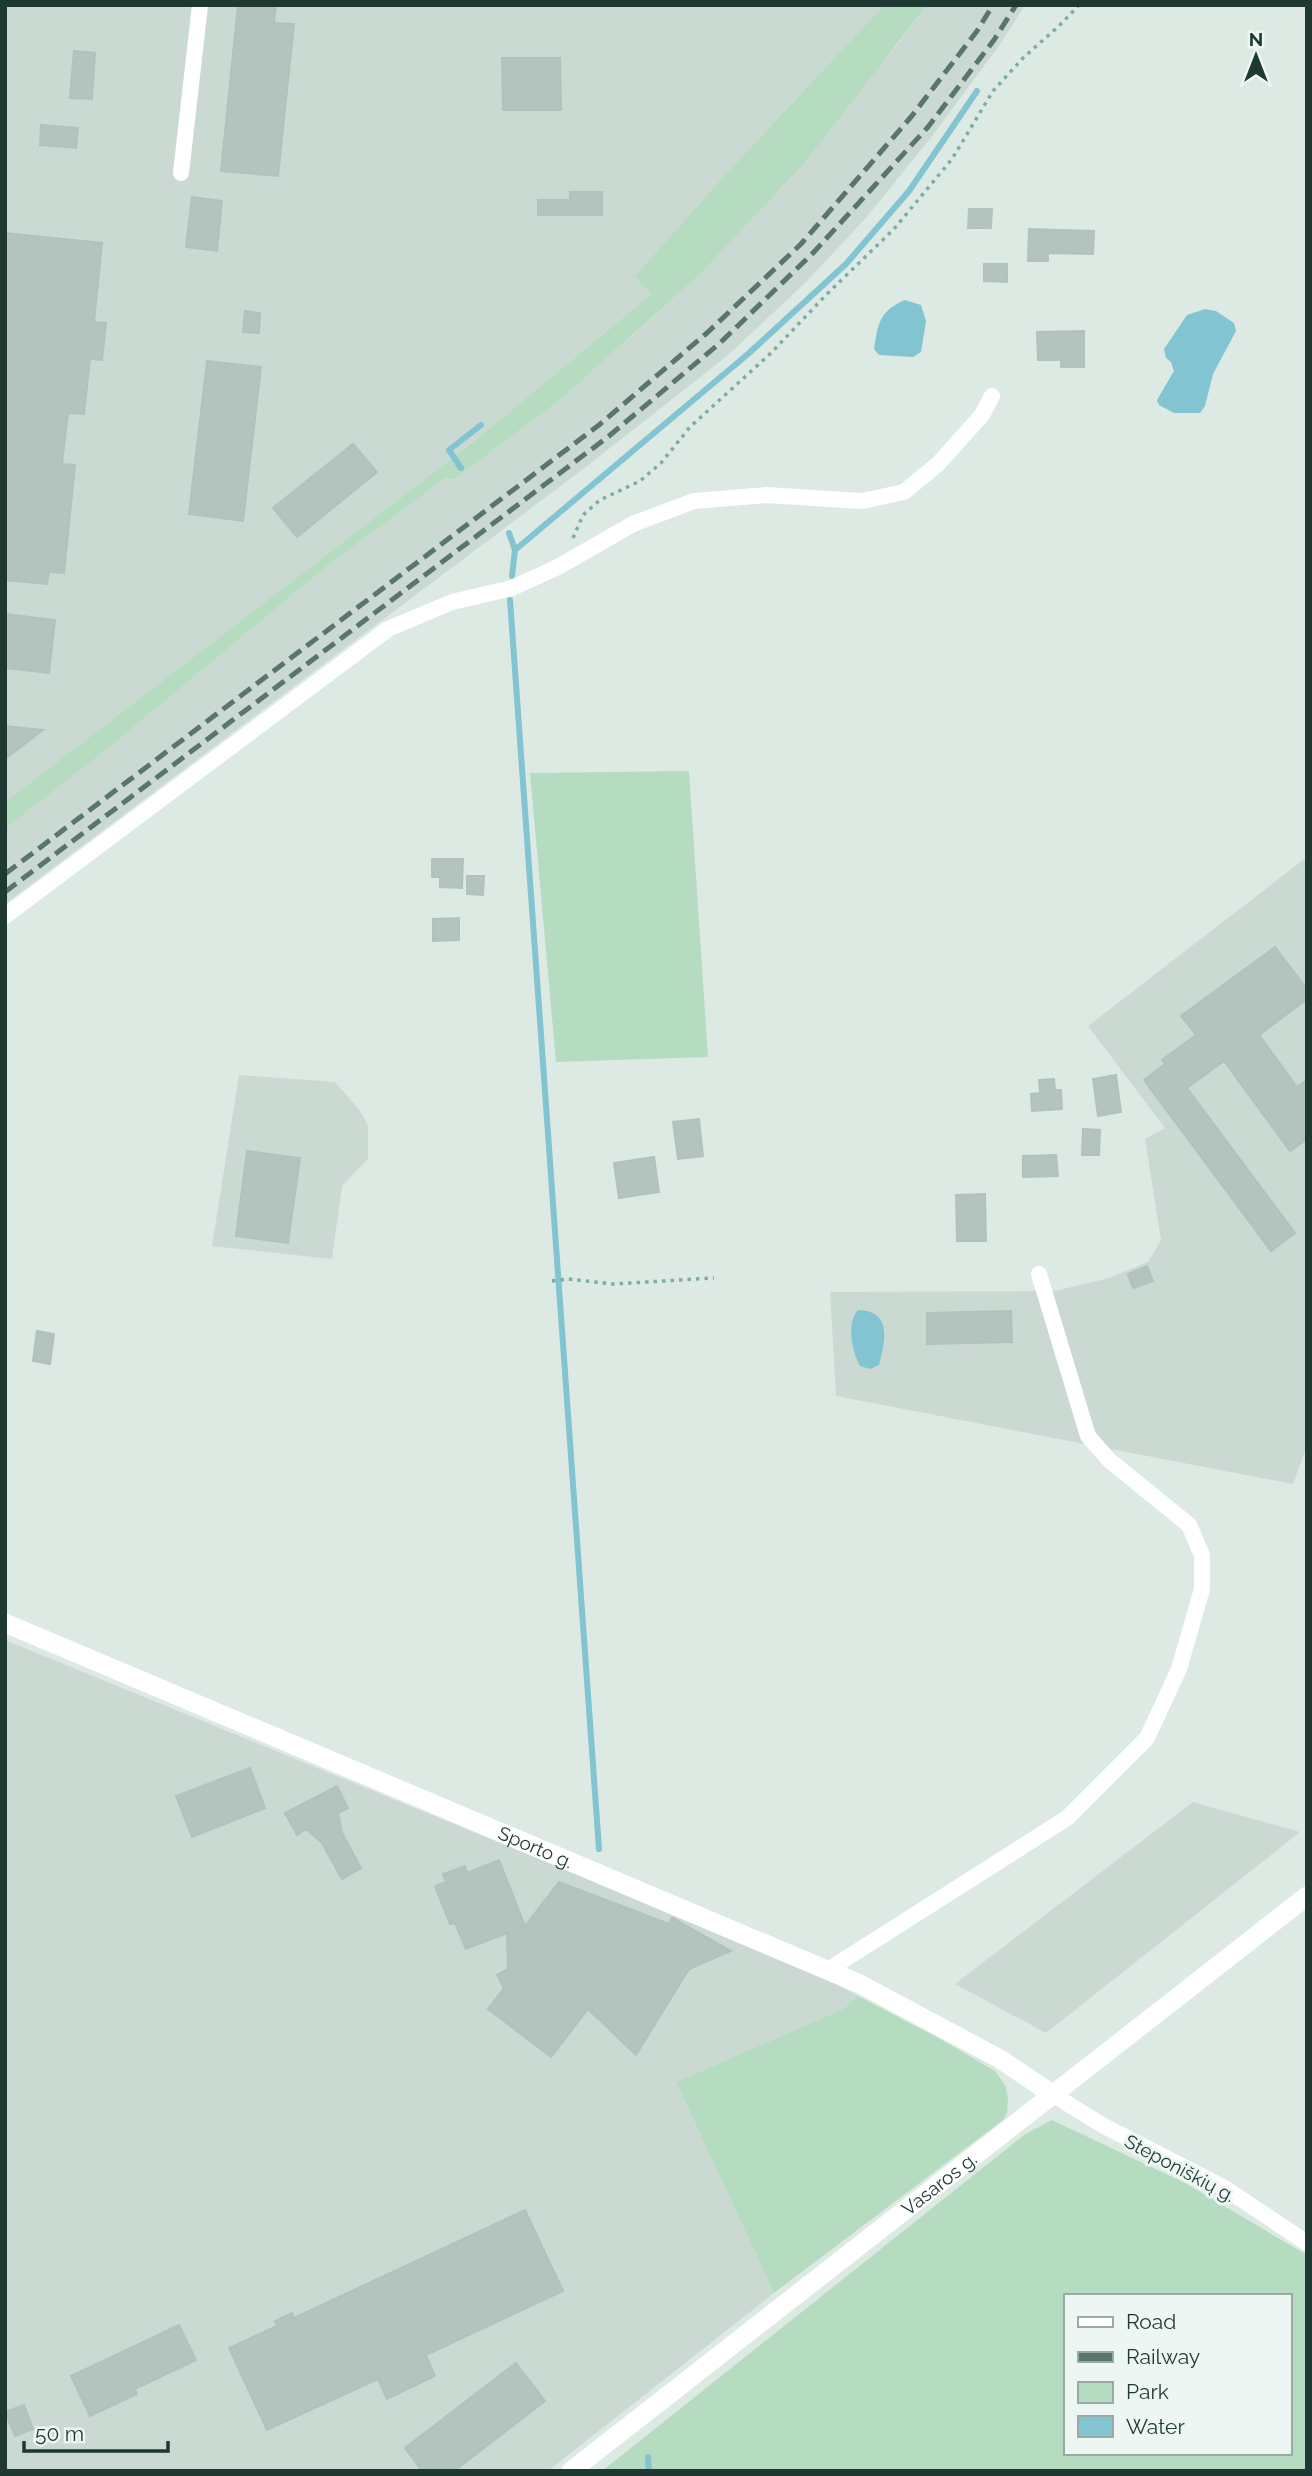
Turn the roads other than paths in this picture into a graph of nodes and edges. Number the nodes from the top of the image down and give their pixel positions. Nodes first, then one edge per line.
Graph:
1 (200, 5) edge
2 (181, 173) dead end
3 (992, 396) dead end
4 (5, 916) edge
5 (1039, 1274) dead end
6 (5, 1623) edge
7 (1307, 1896) edge
8 (828, 1970) junction
9 (1052, 2094) junction
10 (1307, 2243) edge
11 (571, 2471) edge

1 - 2 street
3 - 4 street
5 - 8 street
6 - 8 street, Sporto g.
7 - 9 street, Vasaros g.
8 - 9 street, Sporto g.
9 - 10 street, Steponiškių g.
9 - 11 street, Vasaros g.

